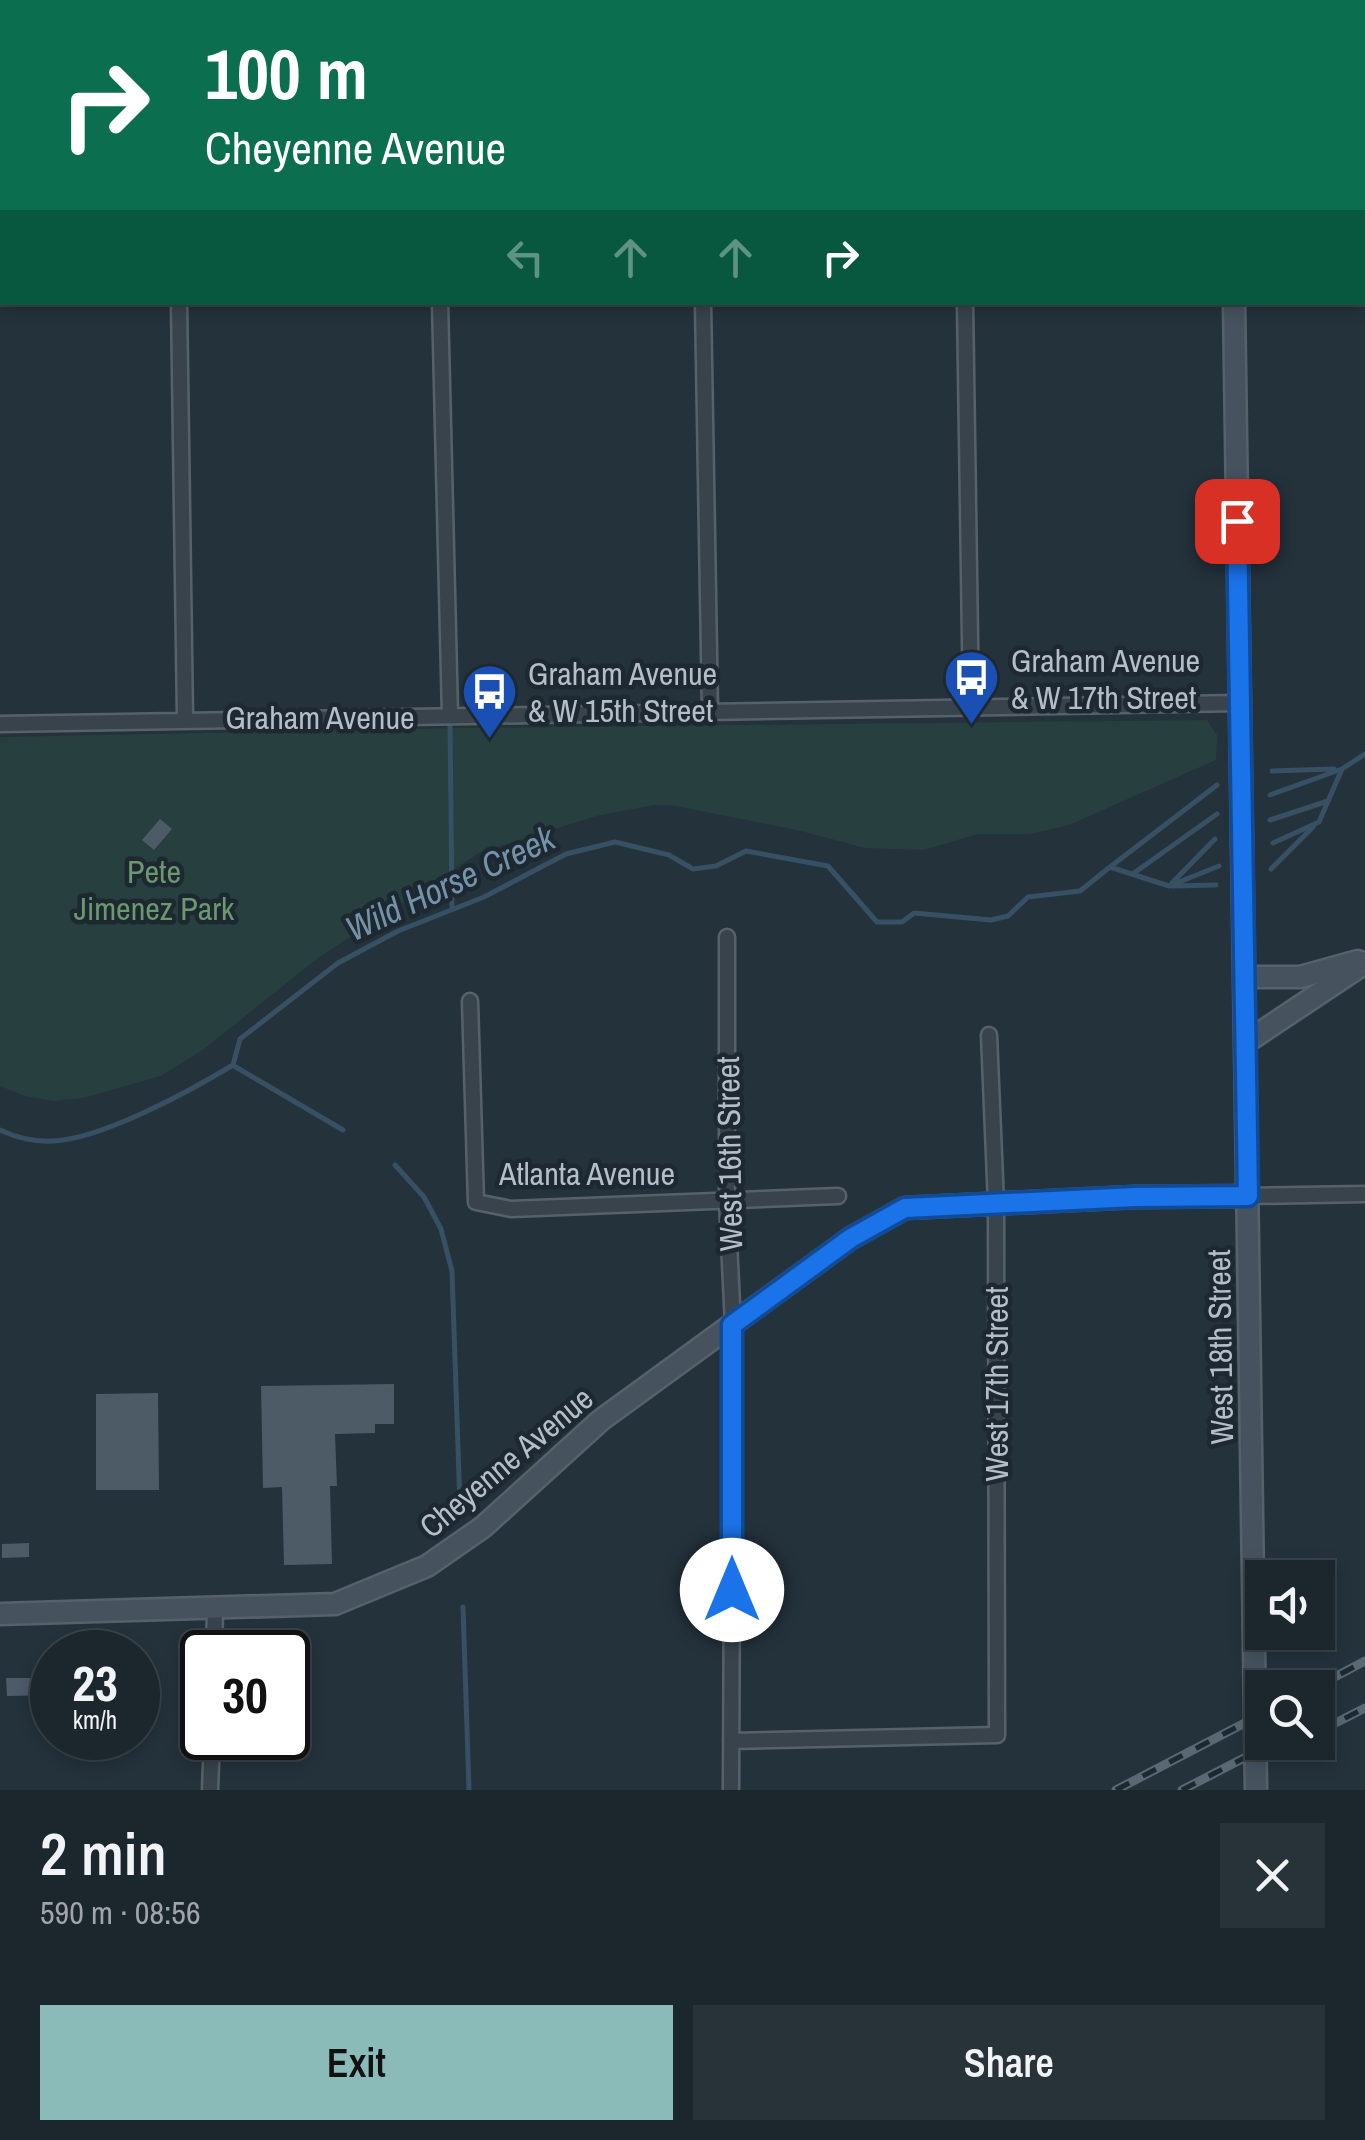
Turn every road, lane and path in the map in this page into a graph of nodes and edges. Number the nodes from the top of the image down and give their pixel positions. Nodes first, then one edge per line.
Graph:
1 (179, 305) edge
2 (440, 305) edge
3 (702, 305) edge
4 (965, 305) edge
5 (1234, 305) edge
6 (1240, 703) junction
7 (971, 707) junction
8 (710, 712) junction
9 (450, 716) junction
10 (185, 718) junction
11 (0, 724) edge
12 (728, 937) dead end
13 (1365, 961) edge
14 (1244, 977) junction
15 (470, 1001) dead end
16 (989, 1034) dead end
17 (1245, 1043) junction
18 (1365, 1194) edge
19 (838, 1196) dead end
20 (1248, 1196) junction
21 (727, 1201) junction
22 (996, 1204) junction
23 (732, 1325) junction
24 (215, 1610) junction
25 (0, 1614) edge
26 (215, 1630) edge
27 (731, 1741) junction
28 (211, 1760) edge
29 (210, 1790) edge
30 (731, 1790) edge
31 (1256, 1790) edge

1 - 10 street
2 - 9 street
3 - 8 street
4 - 7 street
5 - 6 street, West 18th Street
6 - 7 street, Graham Avenue
6 - 14 street, West 18th Street
7 - 8 street, Graham Avenue
8 - 9 street, Graham Avenue
9 - 10 street, Graham Avenue
10 - 11 street, Graham Avenue
12 - 21 street, West 16th Street
13 - 14 street
13 - 17 street
14 - 17 street, West 18th Street
15 - 21 street, Atlanta Avenue
16 - 22 street, West 17th Street
17 - 20 street, West 18th Street
18 - 20 street
19 - 21 street, Atlanta Avenue
20 - 22 street
20 - 31 street, West 18th Street, bridge
21 - 23 street, West 16th Street
22 - 23 street, Cheyenne Avenue
22 - 27 street, West 17th Street
23 - 24 street, Cheyenne Avenue
23 - 27 street, West 16th Street
24 - 25 street, Cheyenne Avenue
24 - 26 street
27 - 30 street, West 16th Street
28 - 29 street

